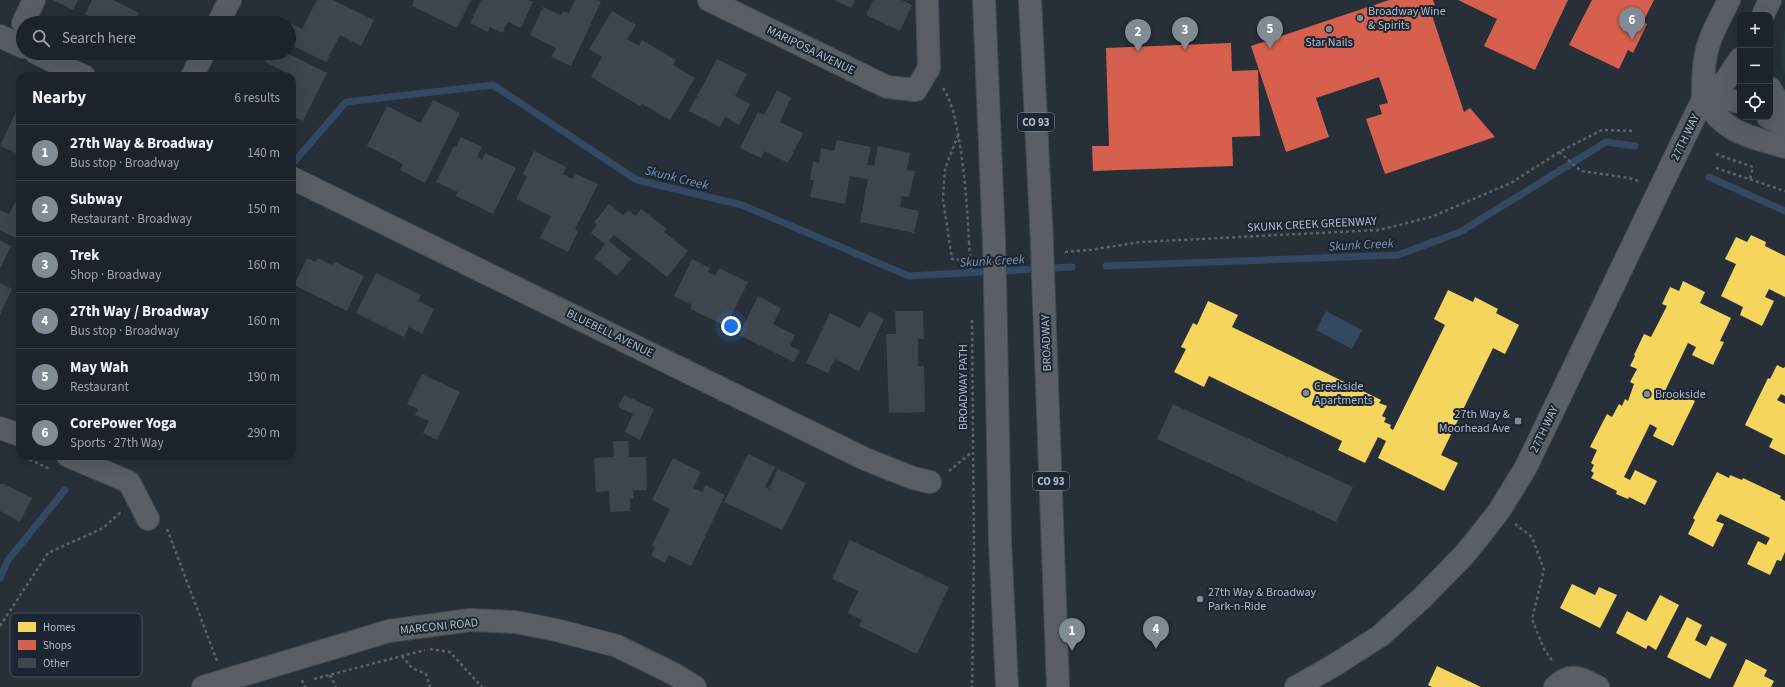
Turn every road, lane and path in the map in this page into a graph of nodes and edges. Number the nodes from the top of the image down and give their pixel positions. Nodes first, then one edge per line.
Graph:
1 (34, 0) edge
2 (230, 0) edge
3 (709, 0) edge
4 (927, 0) edge
5 (984, 0) edge
6 (1030, 0) edge
7 (1729, 0) edge
8 (1770, 0) edge
9 (1764, 12) edge
10 (26, 16) edge
11 (222, 16) edge
12 (51, 60) edge
13 (200, 60) edge
14 (1737, 64) edge
15 (76, 72) edge
16 (194, 72) edge
17 (944, 90) dead end
18 (1773, 93) edge
19 (1703, 99) junction
20 (1737, 102) edge
21 (1785, 114) edge
22 (1773, 120) edge
23 (1785, 126) edge
24 (1634, 131) dead end
25 (958, 134) junction
26 (1785, 147) edge
27 (1559, 152) junction
28 (1716, 154) dead end
29 (1716, 168) dead end
30 (1750, 179) junction
31 (296, 180) edge
32 (1660, 188) junction
33 (1785, 191) edge
34 (1065, 252) dead end
35 (965, 260) dead end
36 (971, 277) dead end
37 (972, 314) dead end
38 (972, 452) junction
39 (43, 460) edge
40 (61, 463) edge
41 (930, 482) joint
42 (122, 506) dead end
43 (1499, 511) junction
44 (156, 521) joint
45 (0, 626) edge
46 (396, 630) junction
47 (402, 656) junction
48 (297, 683) dead end
49 (1560, 683) edge
50 (209, 685) edge
51 (430, 687) edge
52 (482, 687) edge
53 (695, 687) edge
54 (972, 687) edge
55 (1007, 687) edge
56 (1058, 687) edge
57 (1296, 687) edge
58 (1598, 687) edge

1 - 10 street
2 - 11 street
3 - 4 street, MARIPOSA AVENUE
5 - 55 main road, bridge
6 - 56 main road, BROADWAY / CO 93, bridge
7 - 19 main road, 27TH WAY
8 - 9 main road
12 - 15 street
13 - 16 street
14 - 19 main road, 27TH WAY
17 - 25 path
18 - 21 main road
19 - 20 street
19 - 26 street
19 - 32 main road, 27TH WAY
22 - 23 street
24 - 27 path, SKUNK CREEK GREENWAY
25 - 35 path
25 - 36 path, bridge
27 - 32 path
27 - 34 path, SKUNK CREEK GREENWAY
28 - 30 path
29 - 30 path
30 - 33 path
31 - 41 street, BLUEBELL AVENUE
32 - 43 main road, 27TH WAY
37 - 38 path, BROADWAY PATH
38 - 41 path
38 - 54 path, BROADWAY PATH
39 - 40 path
40 - 44 street
42 - 45 path
43 - 49 path
43 - 57 main road, 27TH WAY
44 - 50 path
46 - 47 path
46 - 50 street, MARCONI ROAD
46 - 53 street, MARCONI ROAD
47 - 48 path
47 - 51 path
47 - 52 path
49 - 58 street

